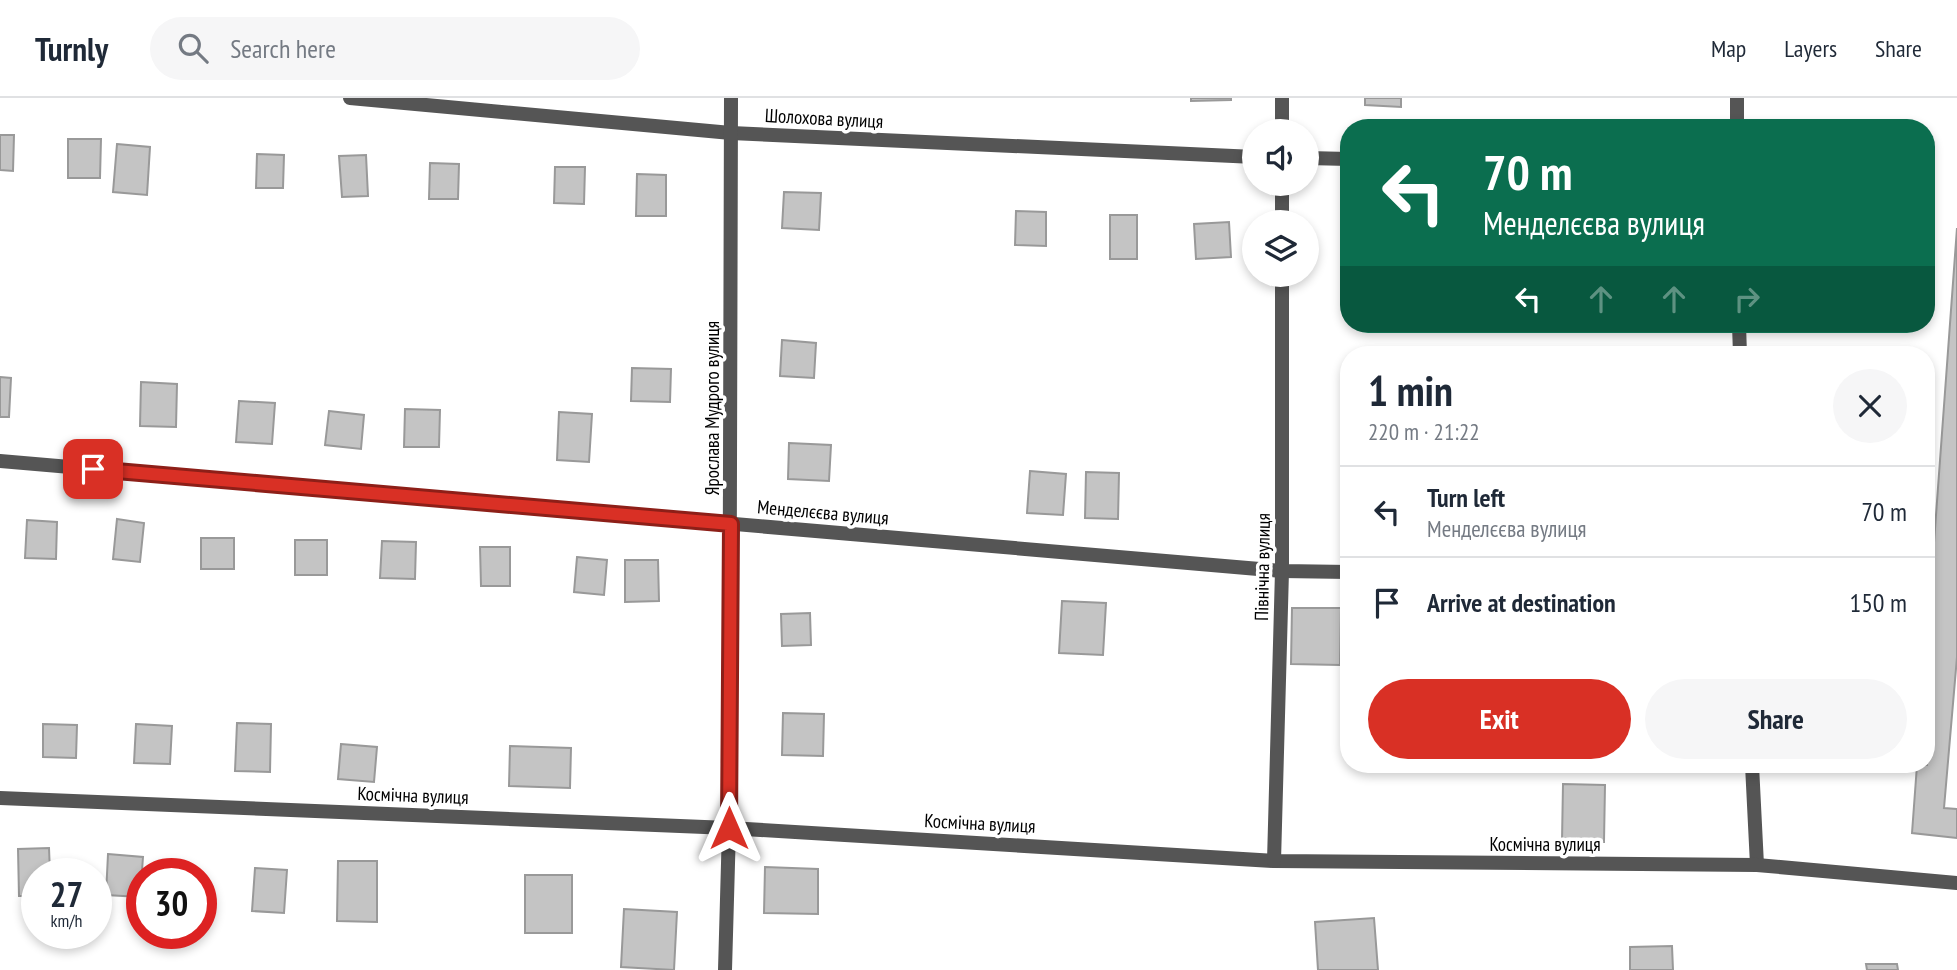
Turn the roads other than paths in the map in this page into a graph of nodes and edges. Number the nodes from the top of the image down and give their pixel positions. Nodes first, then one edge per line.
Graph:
1 (350, 98) edge
2 (731, 98) edge
3 (1282, 98) edge
4 (1737, 98) edge
5 (1282, 119) edge
6 (1737, 119) edge
7 (731, 133) junction
8 (1242, 156) edge
9 (1319, 158) edge
10 (1340, 159) edge
11 (1282, 287) edge
12 (0, 461) edge
13 (731, 524) junction
14 (1282, 571) junction
15 (1340, 572) edge
16 (1752, 773) edge
17 (0, 798) edge
18 (729, 828) junction
19 (1274, 860) junction
20 (1757, 865) junction
21 (1957, 883) edge
22 (725, 970) edge

1 - 7 street, Шолохова вулиця
2 - 7 street, Ярослава Мудрого вулиця
3 - 5 street
4 - 6 street
7 - 8 street, Шолохова вулиця
7 - 13 street, Ярослава Мудрого вулиця
9 - 10 street
11 - 14 street, Північна вулиця
12 - 13 street, Менделєєва вулиця
13 - 14 street, Менделєєва вулиця
13 - 18 street, Ярослава Мудрого вулиця
14 - 15 street, Менделєєва вулиця
14 - 19 street, Північна вулиця
16 - 20 street
17 - 18 street, Космічна вулиця
18 - 19 street, Космічна вулиця
18 - 22 street, Ярослава Мудрого вулиця
19 - 20 street, Космічна вулиця
20 - 21 street, Космічна вулиця

